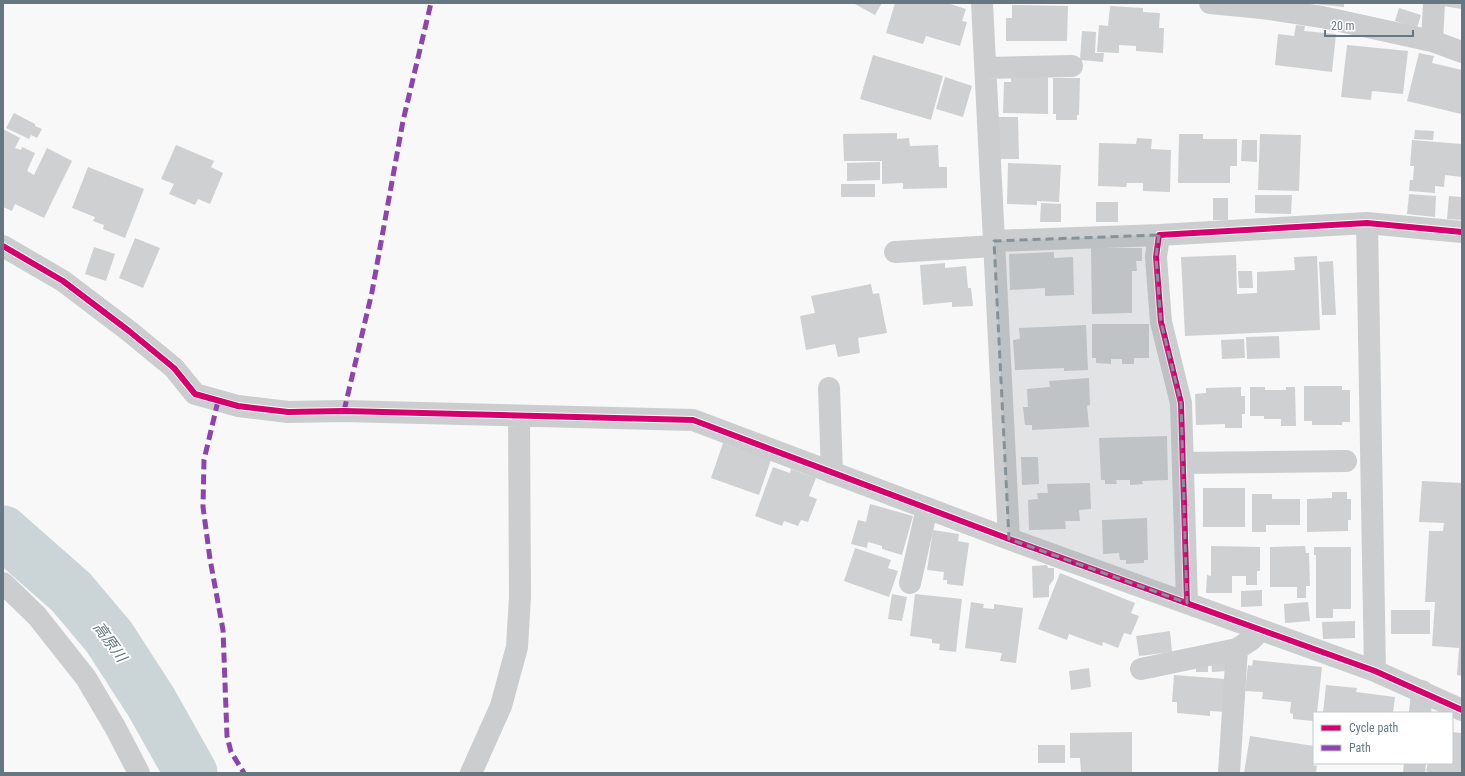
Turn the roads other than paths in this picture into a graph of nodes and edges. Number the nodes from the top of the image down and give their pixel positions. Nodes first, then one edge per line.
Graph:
1 (982, 3) edge
2 (1210, 3) edge
3 (1434, 3) edge
4 (1262, 6) edge
5 (1432, 41) junction
6 (1462, 52) edge
7 (1072, 66) dead end
8 (986, 68) junction
9 (1367, 223) junction
10 (1462, 232) edge
11 (1159, 235) junction
12 (994, 243) junction
13 (3, 246) edge
14 (895, 252) dead end
15 (829, 388) dead end
16 (518, 416) junction
17 (1346, 461) dead end
18 (1183, 463) junction
19 (832, 473) junction
20 (927, 508) junction
21 (1009, 539) junction
22 (3, 583) edge
23 (910, 583) dead end
24 (1187, 603) junction
25 (1262, 630) junction
26 (1237, 649) junction
27 (1141, 669) dead end
28 (1375, 671) junction
29 (1422, 692) junction
30 (1462, 710) edge
31 (1420, 712) edge
32 (139, 773) edge
33 (471, 773) edge
34 (1230, 773) edge

1 - 8 street
2 - 4 street
3 - 5 street
4 - 5 street
5 - 6 street
7 - 8 street
8 - 12 street
9 - 10 street
9 - 11 street
9 - 28 street
11 - 12 street
11 - 18 street
12 - 14 street
12 - 21 street
13 - 16 street
15 - 19 street
16 - 19 street
16 - 33 street
17 - 18 street
18 - 24 street
19 - 20 street
20 - 21 street
20 - 23 street
21 - 24 street
22 - 32 street
24 - 25 street
25 - 26 street
25 - 28 street
26 - 27 street
26 - 34 street
28 - 29 street
29 - 30 street
29 - 31 street

